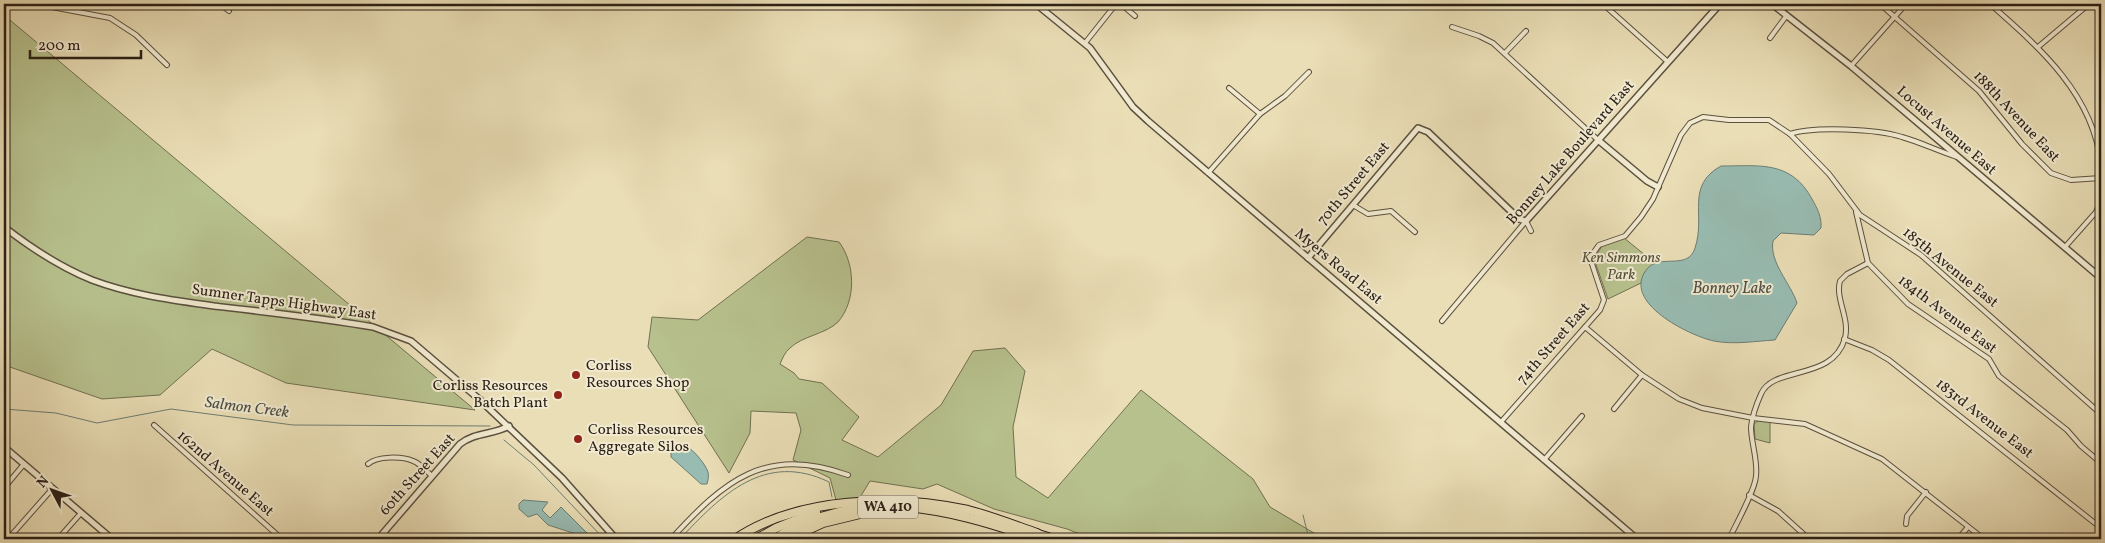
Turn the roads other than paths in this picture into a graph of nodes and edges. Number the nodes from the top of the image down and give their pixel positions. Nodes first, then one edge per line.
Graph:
1 (36, 4) edge
2 (220, 4) edge
3 (1036, 4) edge
4 (1116, 4) edge
5 (1121, 4) edge
6 (1603, 4) edge
7 (1720, 4) edge
8 (1772, 4) edge
9 (1880, 4) edge
10 (1906, 4) edge
11 (1990, 4) edge
12 (2089, 4) edge
13 (2094, 4) edge
14 (230, 12) dead end
15 (2101, 14) edge
16 (1787, 15) junction
17 (1135, 16) dead end
18 (1895, 17) junction
19 (1452, 27) dead end
20 (1526, 31) dead end
21 (1770, 38) dead end
22 (1084, 43) junction
23 (2038, 48) junction
24 (1505, 53) junction
25 (1668, 62) junction
26 (167, 65) dead end
27 (1851, 66) junction
28 (1309, 72) dead end
29 (1229, 88) dead end
30 (1260, 114) junction
31 (1707, 118) joint
32 (1790, 134) junction
33 (1598, 140) junction
34 (1957, 157) junction
35 (2101, 164) edge
36 (1208, 173) junction
37 (2101, 178) edge
38 (1658, 187) junction
39 (2101, 200) edge
40 (1353, 205) junction
41 (1856, 211) junction
42 (1526, 221) junction
43 (4, 227) edge
44 (1531, 231) dead end
45 (1415, 232) dead end
46 (2065, 247) junction
47 (1308, 258) junction
48 (1868, 264) junction
49 (2101, 278) edge
50 (1442, 321) dead end
51 (1585, 327) junction
52 (1844, 339) junction
53 (1642, 375) junction
54 (1614, 409) dead end
55 (2101, 414) edge
56 (1582, 416) dead end
57 (1753, 418) junction
58 (1501, 422) junction
59 (154, 425) dead end
60 (509, 426) junction
61 (4, 447) edge
62 (1544, 460) junction
63 (2101, 463) edge
64 (24, 464) junction
65 (368, 464) dead end
66 (848, 474) dead end
67 (432, 476) junction
68 (4, 488) edge
69 (52, 488) junction
70 (1926, 492) junction
71 (1749, 495) junction
72 (845, 505) junction
73 (81, 513) junction
74 (1906, 524) dead end
75 (1968, 527) junction
76 (2101, 528) edge
77 (1005, 529) junction
78 (1036, 537) edge
79 (8, 539) edge
80 (58, 539) edge
81 (111, 539) edge
82 (282, 539) edge
83 (378, 539) edge
84 (616, 539) edge
85 (671, 539) edge
86 (735, 539) edge
87 (756, 539) edge
88 (774, 539) edge
89 (788, 539) edge
90 (1056, 539) edge
91 (1636, 539) edge
92 (1729, 539) edge
93 (1809, 539) edge
94 (1958, 539) edge
95 (1984, 539) edge

1 - 26 street
2 - 14 street
3 - 22 street, Myers Road East
4 - 22 street
5 - 17 street
6 - 25 street
7 - 25 street, Bonney Lake Boulevard East
8 - 16 street, Locust Avenue East
9 - 18 street, 188th Avenue East
10 - 18 street
11 - 23 street
12 - 23 street
13 - 15 street
16 - 21 street
16 - 27 street, Locust Avenue East
18 - 27 street
18 - 37 street, 188th Avenue East
19 - 24 street
20 - 24 street
22 - 36 street, Myers Road East
23 - 35 street
24 - 33 street
25 - 33 street, Bonney Lake Boulevard East
27 - 34 street, Locust Avenue East
28 - 30 street
29 - 30 street
30 - 36 street
31 - 32 street, 185th Avenue East
31 - 38 street, 74th Street East
32 - 34 street
32 - 41 street, 185th Avenue East
33 - 38 street
33 - 42 street, Bonney Lake Boulevard East
34 - 46 street, Locust Avenue East
36 - 47 street, Myers Road East
38 - 51 street, 74th Street East
39 - 46 street
40 - 42 street, 70th Street East
40 - 45 street
40 - 47 street, 70th Street East
41 - 48 street
41 - 55 street, 185th Avenue East
42 - 44 street
42 - 50 street, Bonney Lake Boulevard East
43 - 60 street, Sumner Tapps Highway East
46 - 49 street, Locust Avenue East
47 - 58 street, Myers Road East
48 - 52 street
48 - 63 street, 184th Avenue East
51 - 53 street
51 - 58 street, 74th Street East
52 - 57 street
52 - 76 street, 183rd Avenue East
53 - 54 street
53 - 57 street
56 - 62 street
57 - 70 street
57 - 71 street
58 - 62 street, Myers Road East
59 - 82 street, 162nd Avenue East
60 - 67 street, 60th Street East
60 - 84 street, Sumner Tapps Highway East
61 - 64 street
62 - 91 street, Myers Road East
64 - 68 street
64 - 69 street
65 - 67 street
66 - 85 street
67 - 83 street, 60th Street East
69 - 73 street
69 - 79 street
70 - 74 street
70 - 75 street
71 - 92 street
71 - 93 street
72 - 78 highway, WA 410
72 - 86 highway
72 - 87 highway, WA 410
73 - 80 street
73 - 81 street
75 - 94 street
75 - 95 street
77 - 78 highway, WA 410
77 - 88 highway, WA 410
77 - 89 highway
78 - 90 highway, WA 410

